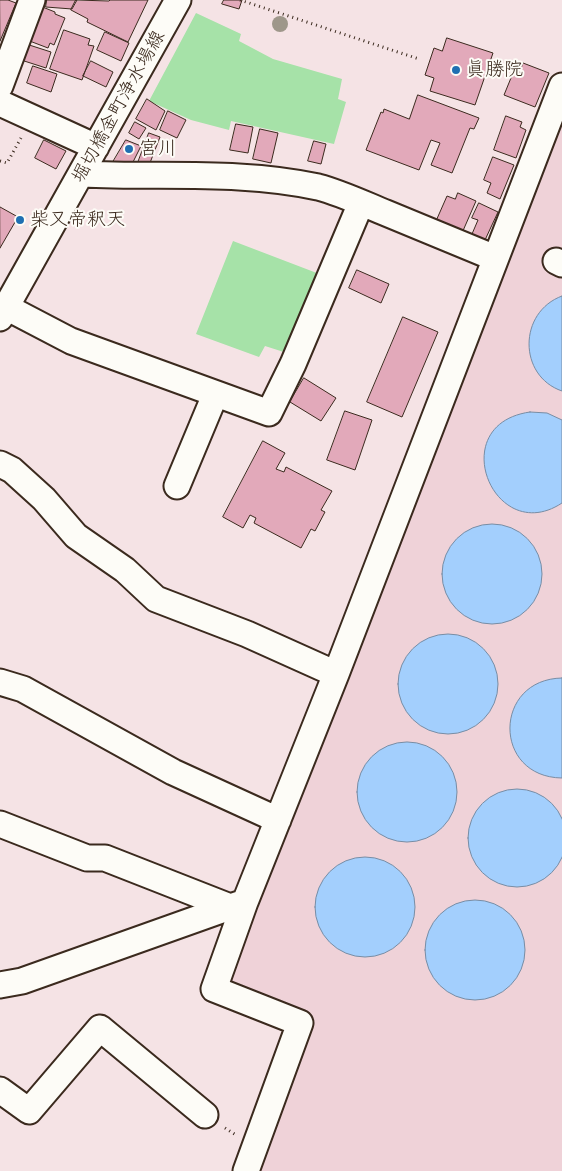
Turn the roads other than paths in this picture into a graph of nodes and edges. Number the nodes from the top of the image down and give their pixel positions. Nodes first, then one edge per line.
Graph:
1 (32, 0) edge
2 (178, 0) edge
3 (0, 86) edge
4 (562, 86) edge
5 (0, 102) edge
6 (96, 148) junction
7 (82, 174) junction
8 (361, 203) junction
9 (495, 258) junction
10 (3, 312) edge
11 (215, 395) junction
12 (0, 464) edge
13 (177, 486) dead end
14 (336, 674) junction
15 (0, 682) edge
16 (278, 820) junction
17 (0, 824) edge
18 (237, 904) junction
19 (0, 985) edge
20 (0, 1090) edge
21 (205, 1115) road end
22 (246, 1171) edge

1 - 3 street
2 - 6 street, 堀切橋金町浄水場線
4 - 9 street
5 - 6 street
6 - 7 street, 堀切橋金町浄水場線
7 - 8 street
7 - 10 street, 堀切橋金町浄水場線
8 - 9 street
8 - 11 street
9 - 14 street
10 - 11 street
11 - 13 street
12 - 14 street
14 - 16 street
15 - 16 street
16 - 18 street
17 - 18 street
18 - 19 street
18 - 22 street
20 - 21 street

